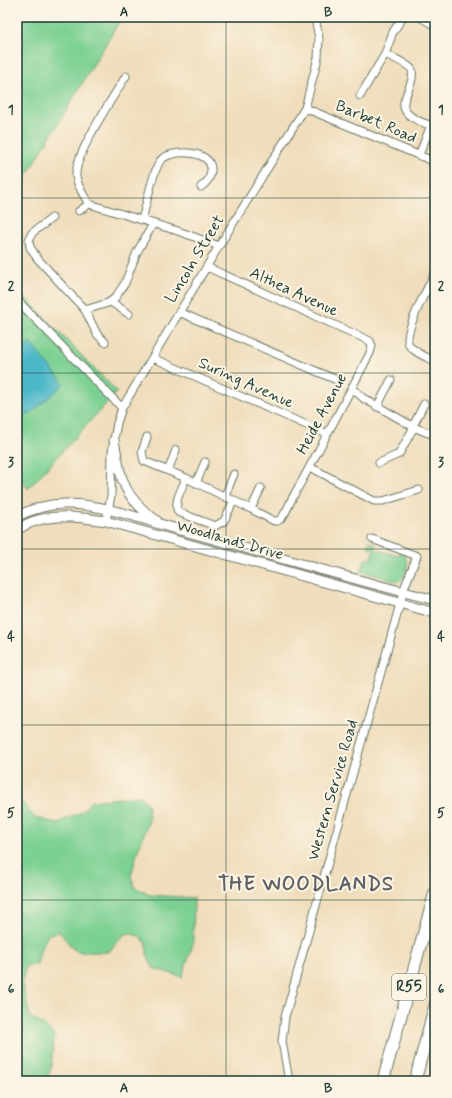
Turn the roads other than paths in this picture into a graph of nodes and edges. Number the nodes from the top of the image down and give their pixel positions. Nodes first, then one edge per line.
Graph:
1 (315, 17) edge
2 (402, 17) edge
3 (420, 17) edge
4 (435, 26) edge
5 (385, 54) junction
6 (126, 76) dead end
7 (360, 96) dead end
8 (306, 108) junction
9 (433, 126) edge
10 (420, 155) junction
11 (435, 162) edge
12 (201, 187) dead end
13 (89, 204) junction
14 (79, 212) dead end
15 (52, 218) dead end
16 (142, 220) junction
17 (153, 224) junction
18 (219, 246) junction
19 (207, 267) junction
20 (435, 273) edge
21 (17, 300) edge
22 (111, 302) junction
23 (85, 310) junction
24 (179, 312) junction
25 (129, 314) dead end
26 (370, 341) joint
27 (105, 342) dead end
28 (153, 358) junction
29 (435, 361) edge
30 (391, 380) dead end
31 (339, 381) dead end
32 (352, 388) junction
33 (424, 404) dead end
34 (377, 407) junction
35 (122, 408) junction
36 (414, 426) junction
37 (435, 429) edge
38 (327, 434) junction
39 (148, 436) dead end
40 (114, 440) junction
41 (176, 450) dead end
42 (205, 462) dead end
43 (379, 463) dead end
44 (310, 467) junction
45 (168, 471) junction
46 (234, 474) dead end
47 (186, 478) junction
48 (196, 483) junction
49 (261, 488) dead end
50 (419, 490) dead end
51 (225, 496) junction
52 (234, 500) junction
53 (251, 508) junction
54 (108, 509) junction
55 (17, 516) edge
56 (106, 521) junction
57 (165, 526) junction
58 (17, 530) edge
59 (372, 539) dead end
60 (403, 592) junction
61 (435, 600) edge
62 (400, 603) junction
63 (435, 613) edge
64 (435, 892) edge
65 (435, 1005) edge
66 (289, 1081) edge
67 (383, 1081) edge
68 (414, 1081) edge

1 - 8 street, Lincoln Street
2 - 5 street
3 - 4 street
5 - 7 street
5 - 9 street
6 - 13 street
8 - 10 street, Barbet Road
8 - 18 street, Lincoln Street
9 - 10 street
10 - 11 street, Barbet Road
12 - 16 street
13 - 14 street
13 - 16 street
15 - 23 street
16 - 17 street
17 - 18 street
17 - 22 street
18 - 19 street, Lincoln Street
19 - 24 street, Lincoln Street
19 - 26 street, Althea Avenue
20 - 29 street
21 - 35 street
22 - 23 street
22 - 25 street
23 - 27 street
24 - 28 street, Lincoln Street
24 - 31 street
26 - 32 street, Heide Avenue
28 - 35 street, Lincoln Street
28 - 38 street, Suring Avenue
30 - 34 street
32 - 34 street
32 - 38 street, Heide Avenue
33 - 36 street
34 - 36 street
35 - 40 street, Lincoln Street
36 - 37 street
36 - 43 street
38 - 44 street, Heide Avenue
39 - 45 street
40 - 54 street, Lincoln Street
40 - 57 main road
41 - 45 street
42 - 48 street
44 - 50 street
44 - 53 street, Heide Avenue
45 - 47 street
46 - 51 street
47 - 48 street
47 - 52 street
48 - 51 street
49 - 53 street
51 - 52 street
52 - 53 street
54 - 55 main road, Woodlands Drive
54 - 56 street, Lincoln Street
54 - 57 main road, Woodlands Drive
56 - 58 main road, Woodlands Drive
56 - 62 main road, Woodlands Drive
57 - 60 main road, Woodlands Drive
59 - 60 street, Western Service Road
60 - 61 main road, Woodlands Drive
60 - 62 street, Western Service Road
62 - 63 main road, Woodlands Drive
62 - 66 street, Western Service Road
64 - 67 main road, R55
65 - 68 main road, R55

